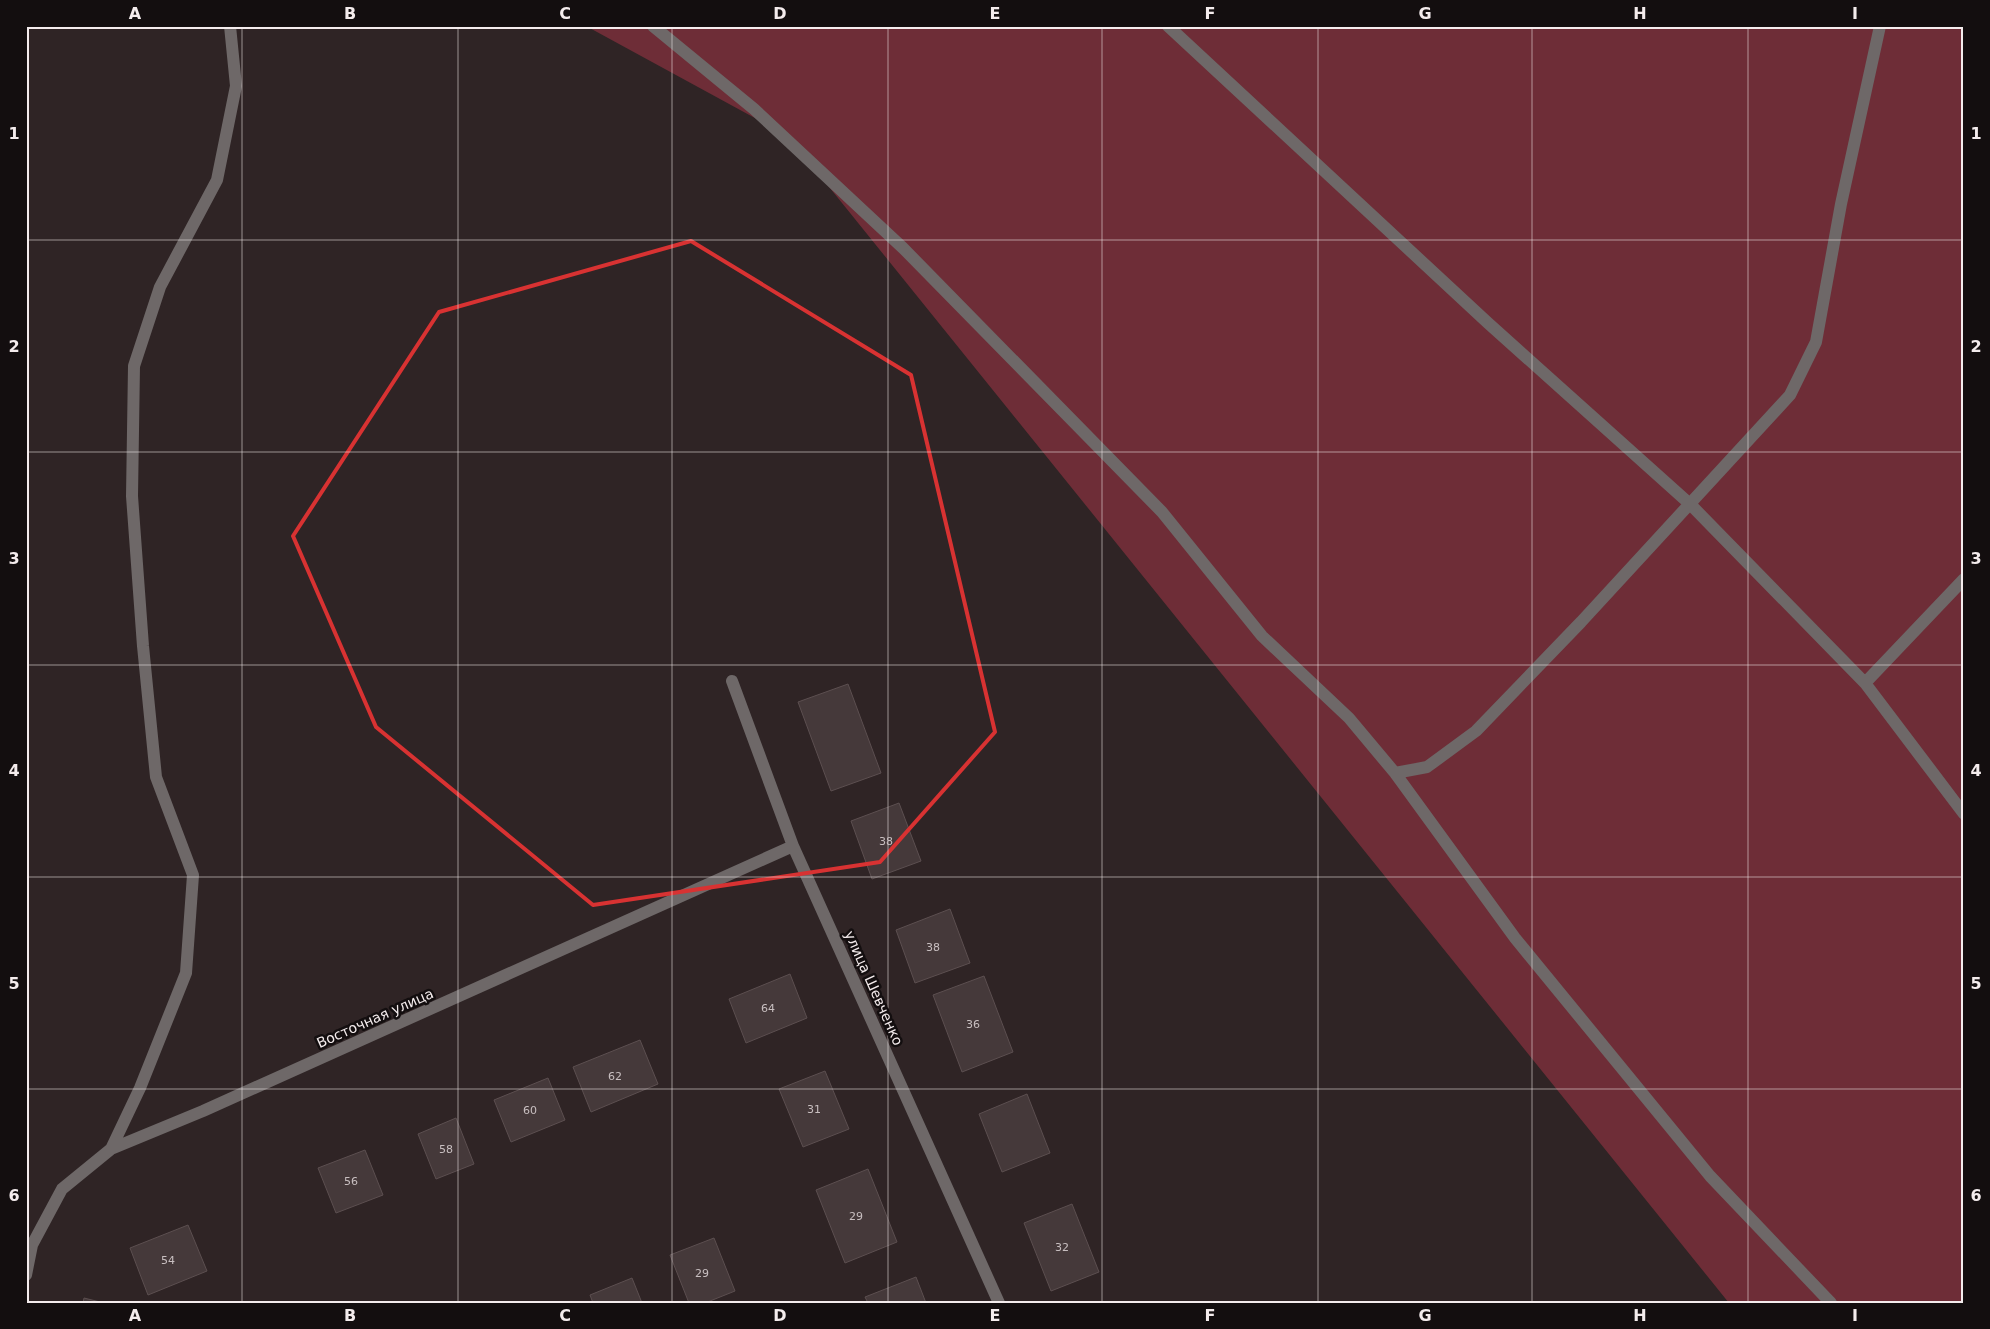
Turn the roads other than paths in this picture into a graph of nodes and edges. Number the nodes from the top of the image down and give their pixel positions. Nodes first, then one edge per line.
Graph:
1 (230, 26) edge
2 (653, 26) edge
3 (1168, 26) edge
4 (1880, 26) edge
5 (1691, 505) junction
6 (1964, 579) edge
7 (732, 681) dead end
8 (1865, 682) junction
9 (1394, 772) junction
10 (1964, 814) edge
11 (793, 846) junction
12 (111, 1148) junction
13 (29, 1245) edge
14 (26, 1275) edge
15 (999, 1303) edge
16 (1831, 1303) edge

1 - 12 street
2 - 9 street
3 - 5 street
4 - 5 street
5 - 8 street
5 - 9 street
6 - 8 street
7 - 11 street, улица Шевченко
8 - 10 street
9 - 16 street
11 - 12 street, Восточная улица
11 - 15 street, улица Шевченко
12 - 13 street, Восточная улица
13 - 14 street, Восточная улица

